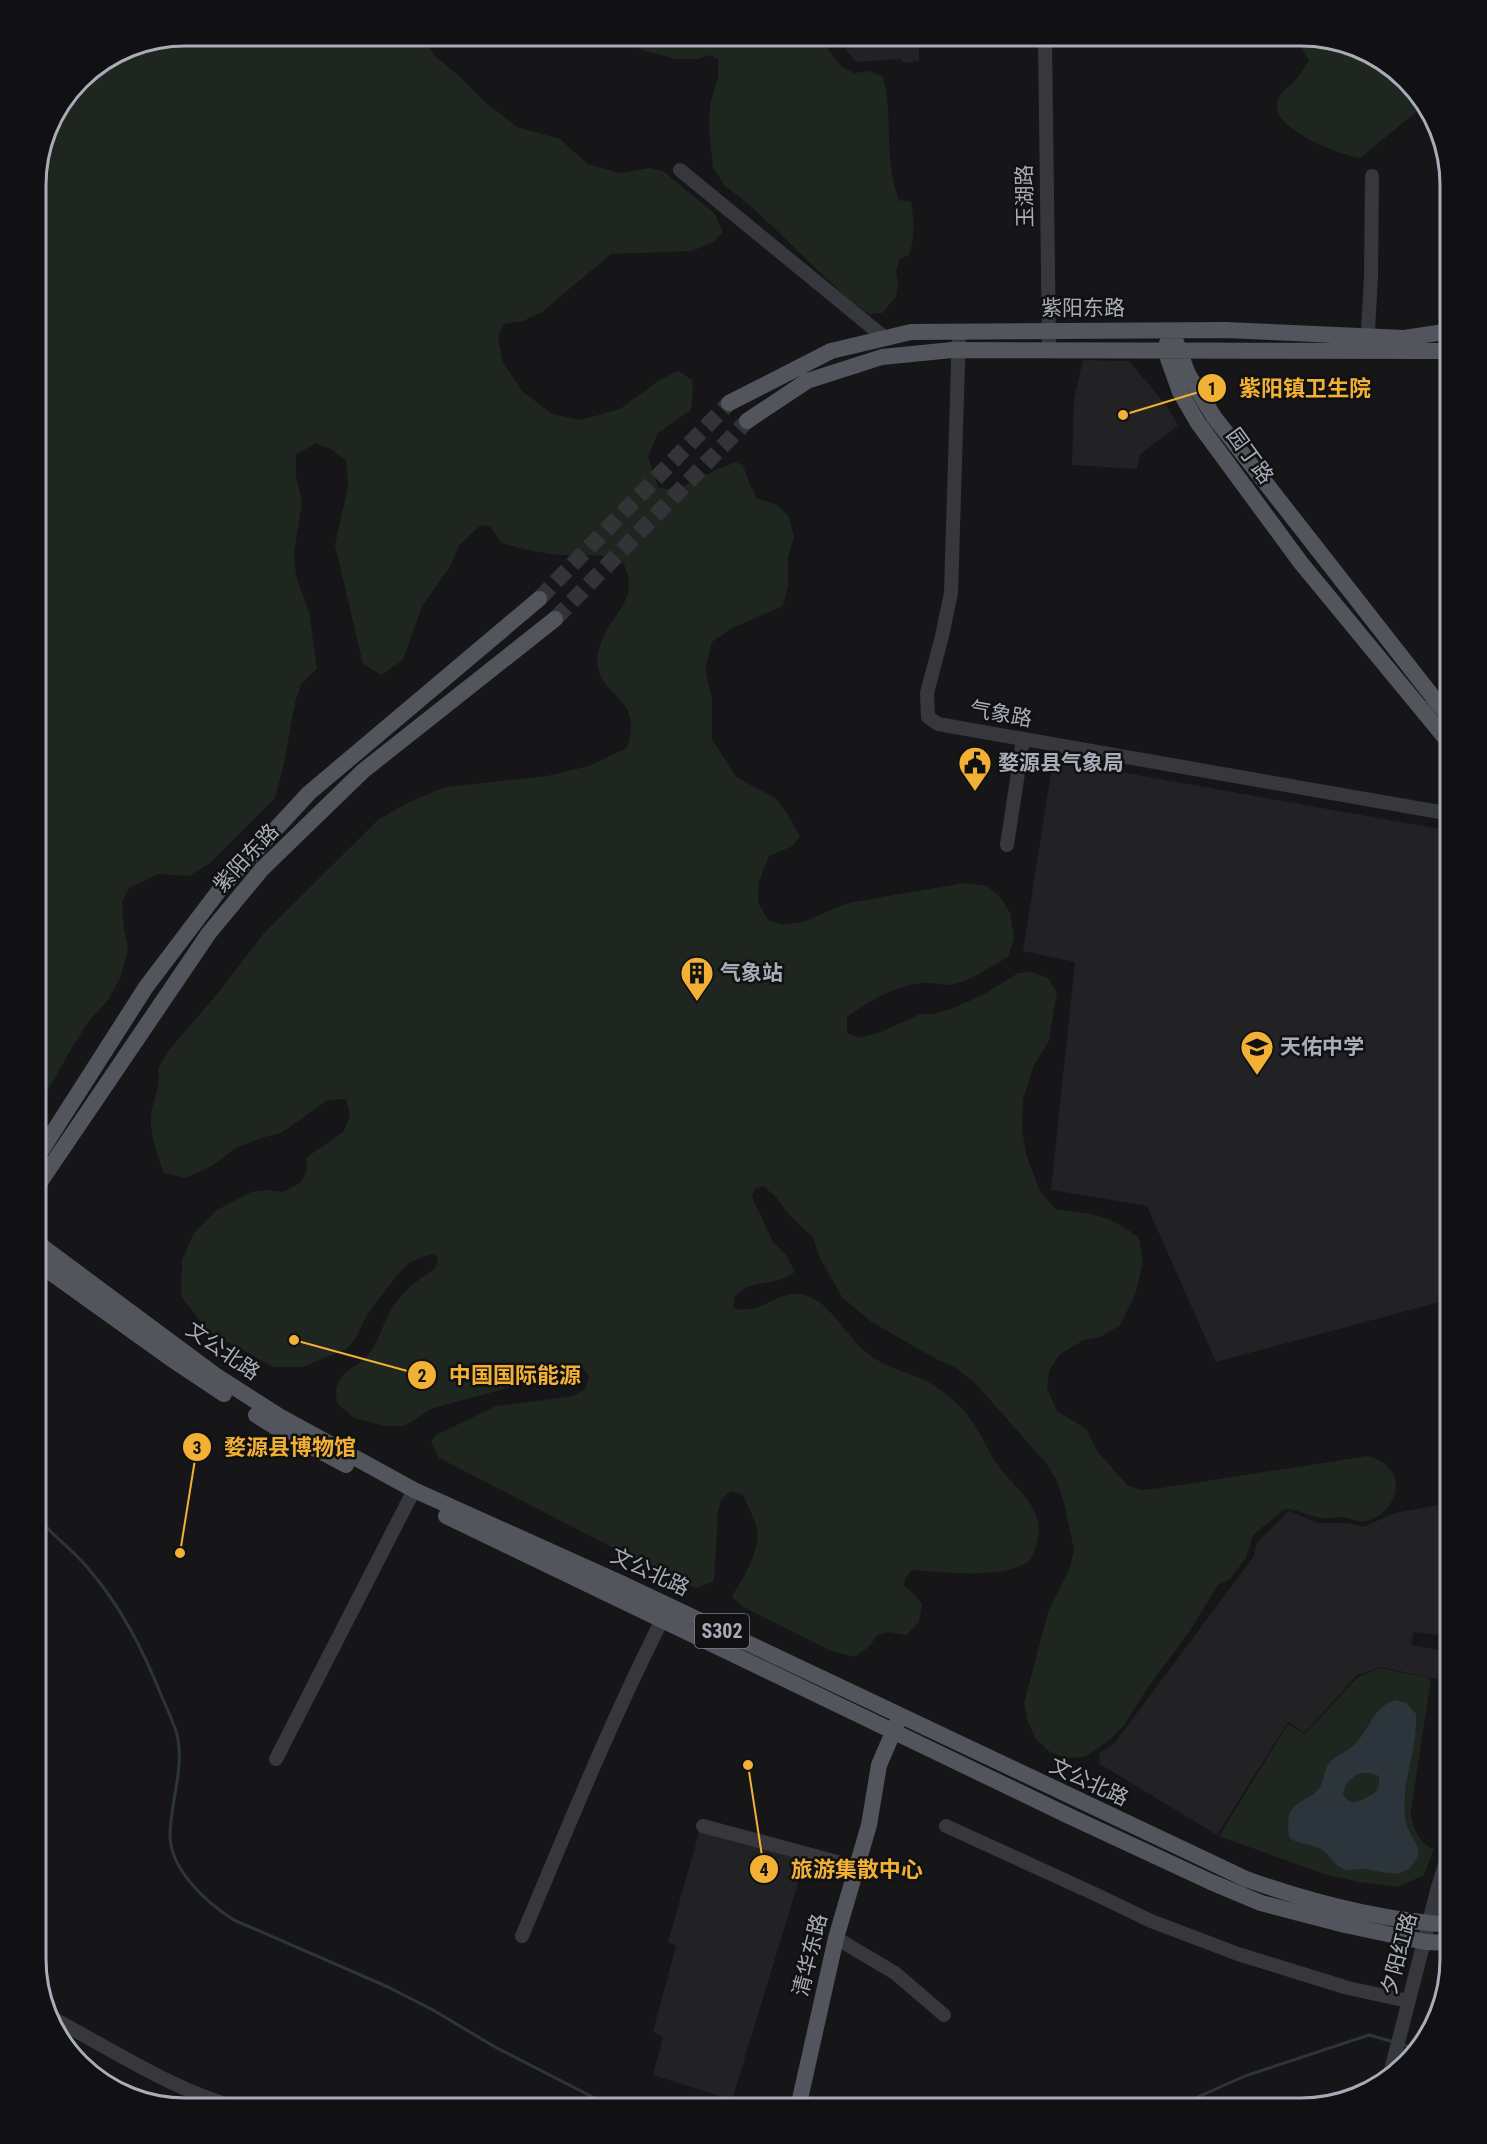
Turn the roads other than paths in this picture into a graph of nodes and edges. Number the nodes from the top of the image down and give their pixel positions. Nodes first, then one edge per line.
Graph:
1 (1045, 47) edge
2 (680, 170) dead end
3 (1372, 176) dead end
4 (1170, 330) junction
5 (1048, 331) junction
6 (960, 332) junction
7 (1441, 332) edge
8 (885, 338) junction
9 (1367, 344) junction
10 (960, 350) junction
11 (1048, 350) junction
12 (1441, 350) edge
13 (1173, 351) junction
14 (729, 403) tunnel mouth
15 (747, 421) tunnel mouth
16 (539, 599) tunnel mouth
17 (555, 619) tunnel mouth
18 (1441, 699) edge
19 (1430, 707) junction
20 (1441, 714) edge
21 (1441, 727) edge
22 (1023, 740) junction
23 (1441, 812) edge
24 (1007, 845) dead end
25 (46, 1143) edge
26 (46, 1173) edge
27 (46, 1250) edge
28 (46, 1269) edge
29 (412, 1494) junction
30 (666, 1613) junction
31 (900, 1715) junction
32 (894, 1731) junction
33 (276, 1759) dead end
34 (703, 1826) dead end
35 (946, 1826) dead end
36 (856, 1868) junction
37 (1441, 1877) edge
38 (1430, 1924) junction
39 (1441, 1925) edge
40 (522, 1936) dead end
41 (836, 1938) junction
42 (1425, 1942) junction
43 (1441, 1943) edge
44 (1408, 2001) junction
45 (944, 2016) dead end
46 (63, 2024) edge
47 (1392, 2064) edge
48 (204, 2097) edge
49 (800, 2098) edge

1 - 5 street, 玉湖路
2 - 8 street
3 - 9 street
4 - 5 main road, 紫阳东路
4 - 9 main road, 紫阳东路
4 - 13 main road
5 - 6 main road, 紫阳东路
5 - 11 street, 玉湖路
6 - 8 main road, 紫阳东路
6 - 10 street, 气象路
7 - 9 main road, 紫阳东路
8 - 14 main road, 紫阳东路
9 - 12 main road, 紫阳东路
9 - 13 main road, 紫阳东路
10 - 11 main road, 紫阳东路
10 - 15 main road, 紫阳东路
10 - 22 street, 气象路
11 - 13 main road, 紫阳东路
13 - 19 main road, 园丁路
16 - 25 main road, 紫阳东路
17 - 26 main road, 紫阳东路
18 - 19 street
19 - 20 main road, 园丁路
19 - 21 main road, 园丁路
22 - 23 street, 气象路
22 - 24 street
27 - 29 main road, 文公北路 / S302
28 - 29 main road, 文公北路 / S302
29 - 30 main road, 文公北路 / S302
29 - 33 street
30 - 31 main road, 文公北路 / S302
30 - 32 main road, 文公北路 / S302
30 - 40 street
31 - 32 main road, 清华东路
31 - 38 main road, 文公北路 / S302
32 - 36 main road, 清华东路
32 - 42 main road, 文公北路 / S302
34 - 36 street
35 - 44 street
36 - 41 main road, 清华东路
37 - 38 street, 夕阳红路
38 - 39 main road, 文公北路 / S302
38 - 42 street, 夕阳红路
41 - 45 street
41 - 49 main road, 清华东路
42 - 43 main road, 文公北路 / S302
42 - 44 street, 夕阳红路
44 - 47 street, 夕阳红路
46 - 48 street

